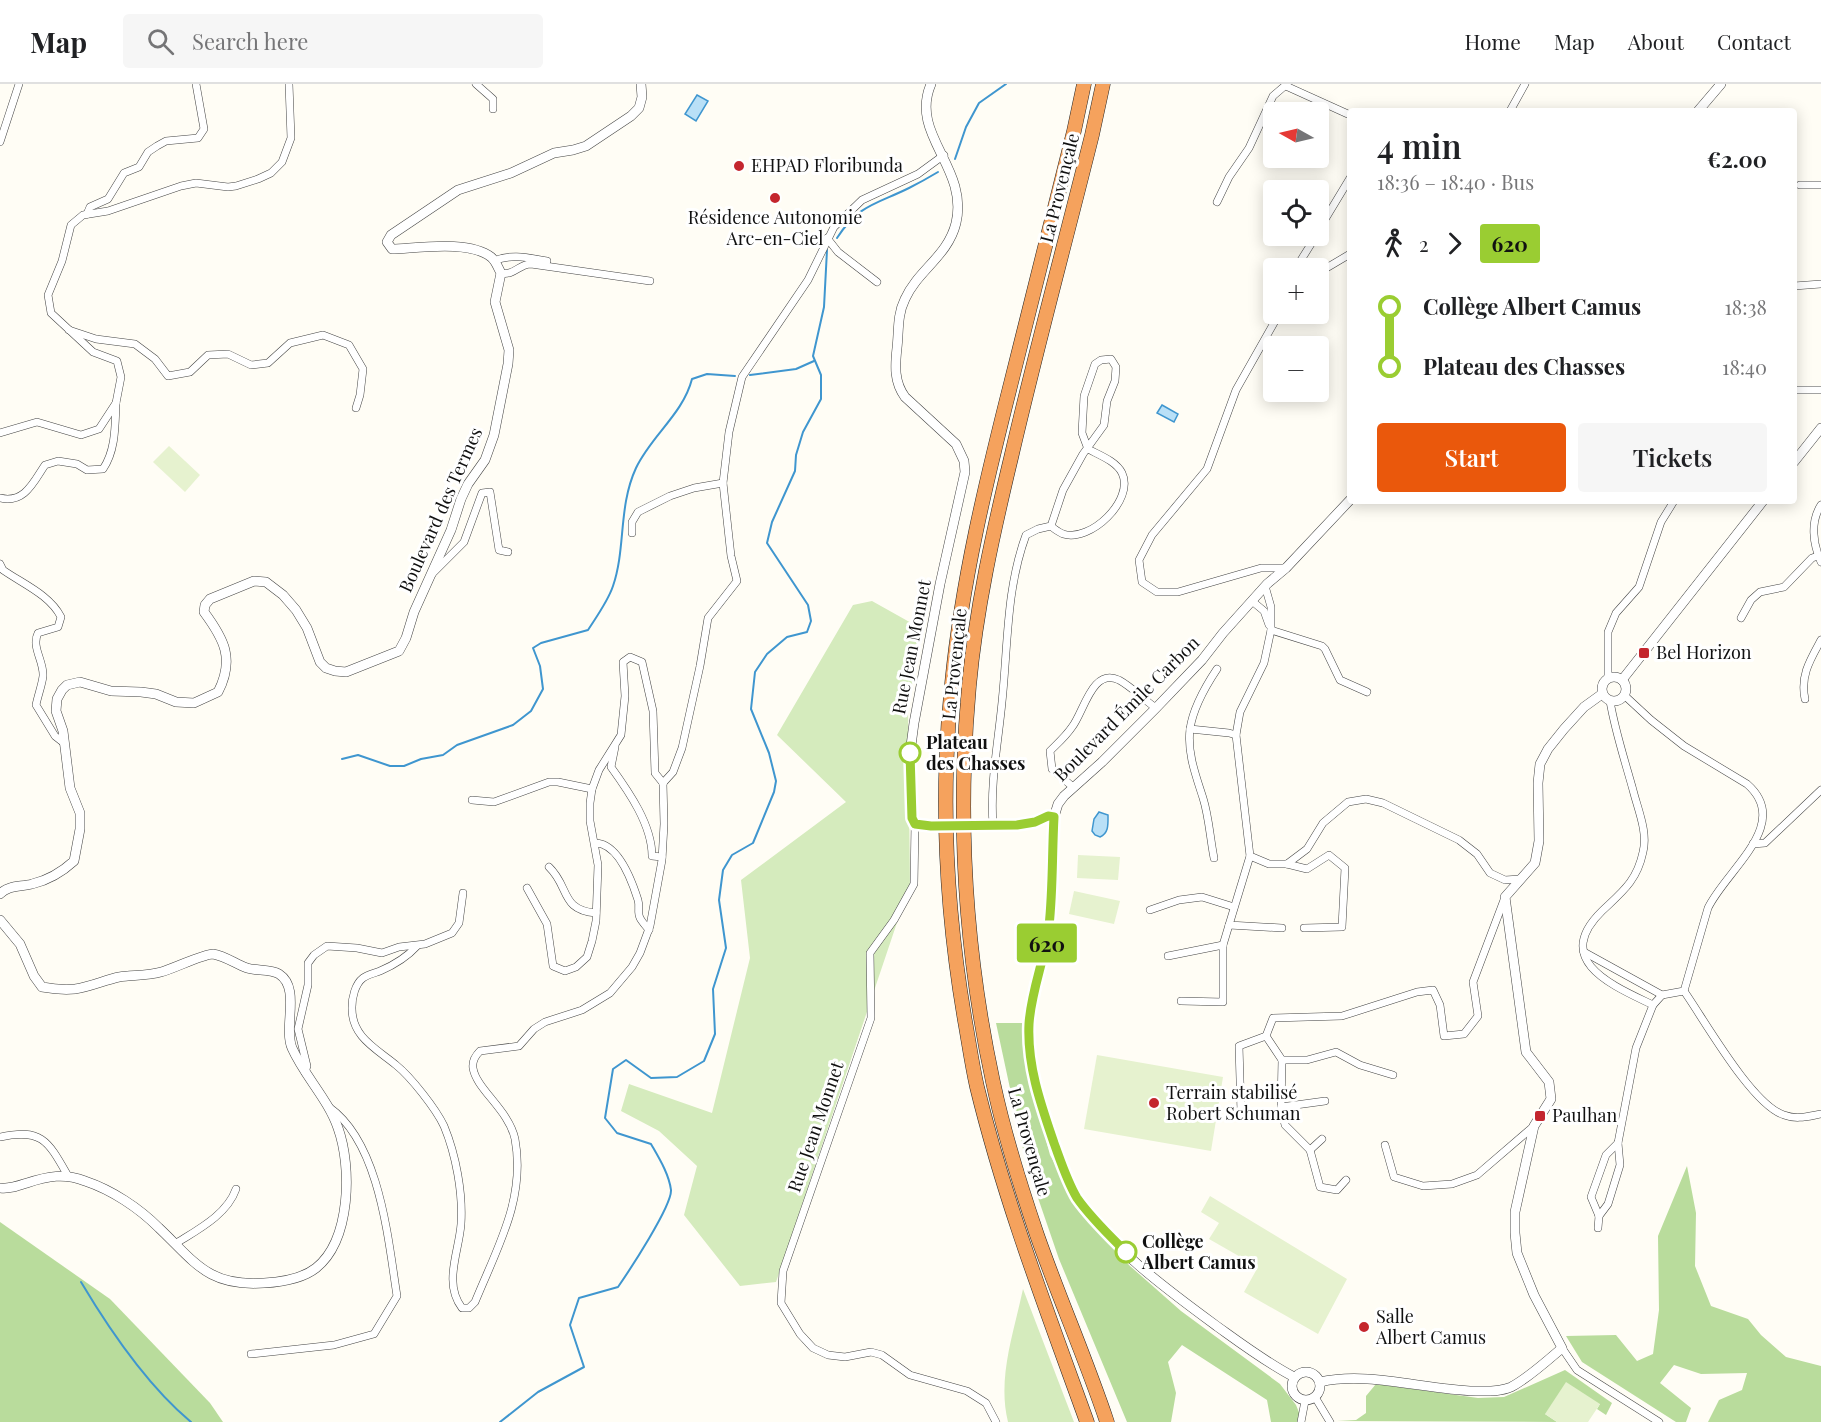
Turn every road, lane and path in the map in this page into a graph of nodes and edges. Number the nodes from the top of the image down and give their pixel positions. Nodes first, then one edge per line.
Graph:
1 (19, 84) edge
2 (196, 84) edge
3 (289, 84) edge
4 (476, 84) edge
5 (641, 84) edge
6 (931, 84) edge
7 (1084, 84) edge
8 (1103, 84) edge
9 (1525, 84) edge
10 (1721, 84) edge
11 (1286, 85) edge
12 (1512, 108) edge
13 (1701, 108) edge
14 (493, 110) dead end
15 (1347, 114) edge
16 (0, 142) edge
17 (944, 155) junction
18 (1347, 183) edge
19 (1800, 185) dead end
20 (1821, 185) edge
21 (1217, 202) dead end
22 (1329, 213) edge
23 (87, 214) junction
24 (827, 238) junction
25 (1347, 256) edge
26 (494, 261) junction
27 (1329, 266) edge
28 (620, 271) dead end
29 (501, 273) junction
30 (650, 281) dead end
31 (877, 282) dead end
32 (1821, 284) edge
33 (1797, 286) edge
34 (1273, 324) edge
35 (67, 329) junction
36 (1797, 390) edge
37 (1821, 390) edge
38 (116, 403) junction
39 (356, 408) dead end
40 (1821, 428) edge
41 (0, 433) edge
42 (1088, 449) junction
43 (1797, 458) edge
44 (723, 483) junction
45 (0, 498) edge
46 (1347, 503) edge
47 (1672, 504) edge
48 (1761, 504) edge
49 (1821, 505) edge
50 (1051, 526) junction
51 (632, 533) dead end
52 (508, 552) dead end
53 (1820, 559) edge
54 (0, 564) edge
55 (1286, 568) junction
56 (429, 578) junction
57 (1265, 586) junction
58 (1252, 601) junction
59 (1741, 618) dead end
60 (1271, 630) junction
61 (1821, 640) edge
62 (1217, 669) dead end
63 (1608, 678) junction
64 (1622, 680) junction
65 (1367, 692) dead end
66 (1602, 694) junction
67 (1624, 695) junction
68 (1805, 699) dead end
69 (1610, 701) junction
70 (1156, 708) junction
71 (1190, 729) junction
72 (1236, 735) junction
73 (616, 742) junction
74 (64, 743) junction
75 (663, 783) junction
76 (1073, 787) junction
77 (592, 789) junction
78 (1821, 790) edge
79 (472, 800) dead end
80 (1054, 817) junction
81 (915, 824) junction
82 (993, 825) junction
83 (595, 843) junction
84 (1754, 844) junction
85 (1250, 856) junction
86 (662, 857) junction
87 (1214, 858) dead end
88 (1287, 864) junction
89 (549, 867) dead end
90 (1520, 879) junction
91 (527, 888) dead end
92 (463, 893) dead end
93 (0, 894) edge
94 (1505, 897) junction
95 (1234, 907) junction
96 (1150, 910) dead end
97 (596, 913) junction
98 (0, 920) edge
99 (1229, 925) junction
100 (1282, 927) dead end
101 (1304, 928) dead end
102 (649, 930) junction
103 (1223, 945) junction
104 (417, 946) junction
105 (1584, 952) junction
106 (1168, 956) dead end
107 (1684, 990) junction
108 (1662, 995) junction
109 (1181, 1001) dead end
110 (1653, 1005) junction
111 (1266, 1036) junction
112 (1282, 1060) junction
113 (306, 1072) junction
114 (1393, 1075) dead end
115 (1325, 1101) dead end
116 (329, 1106) junction
117 (1281, 1107) junction
118 (1241, 1113) dead end
119 (1821, 1114) edge
120 (1534, 1126) junction
121 (0, 1137) edge
122 (1322, 1139) dead end
123 (1618, 1143) junction
124 (1385, 1145) dead end
125 (1310, 1149) junction
126 (68, 1176) junction
127 (1346, 1180) dead end
128 (0, 1188) edge
129 (236, 1189) dead end
130 (1599, 1216) junction
131 (1598, 1228) dead end
132 (175, 1244) junction
133 (1562, 1348) junction
134 (251, 1354) dead end
135 (1294, 1377) junction
136 (1320, 1382) junction
137 (1315, 1397) junction
138 (1305, 1401) junction
139 (996, 1422) edge
140 (1087, 1422) edge
141 (1107, 1422) edge
142 (1301, 1422) edge
143 (1330, 1422) edge
144 (1659, 1422) edge

1 - 16 street
2 - 23 street
3 - 23 street
4 - 14 street
5 - 26 street
6 - 17 street, Rue Jean Monnet
7 - 140 highway, La Provençale
8 - 141 highway, La Provençale
9 - 12 street
10 - 13 street
11 - 15 street
11 - 21 street
17 - 24 street
17 - 81 street, Rue Jean Monnet
18 - 22 street
19 - 20 street
23 - 35 street
24 - 31 street
24 - 44 street
25 - 27 street
26 - 28 street
26 - 29 street
29 - 30 street
29 - 56 street, Boulevard des Termes
32 - 33 street
34 - 55 street
35 - 38 street
35 - 39 street
36 - 37 street
38 - 41 street
38 - 45 street
40 - 43 street
42 - 42 street
42 - 50 street
42 - 50 street
44 - 51 street
44 - 75 street
46 - 55 street, Boulevard Émile Carbon
47 - 63 street
48 - 64 street
49 - 53 street
50 - 82 street
52 - 56 street
53 - 59 street
54 - 74 street
55 - 57 street, Boulevard Émile Carbon
56 - 74 street, Boulevard des Termes
57 - 58 street, Boulevard Émile Carbon
57 - 60 street
58 - 60 street
58 - 70 street, Boulevard Émile Carbon
60 - 65 street
60 - 72 street
61 - 68 street
62 - 71 street
63 - 64 street
63 - 66 street
64 - 67 street
66 - 69 street
66 - 90 street
67 - 69 street
67 - 84 street
69 - 105 street
70 - 76 street, Boulevard Émile Carbon
70 - 76 street
71 - 72 street
71 - 87 street
72 - 85 street
73 - 75 street
73 - 77 street
73 - 86 street
74 - 93 street, Boulevard des Termes
75 - 86 street
76 - 80 street, Boulevard Émile Carbon
77 - 79 street
77 - 83 street
78 - 84 street
80 - 82 street
80 - 135 street
81 - 82 street, bridge
81 - 139 street, Rue Jean Monnet
83 - 97 street
83 - 102 street
84 - 107 street
85 - 88 street
85 - 95 street
86 - 102 street
88 - 90 street
88 - 101 street
89 - 97 street
90 - 94 street
91 - 97 street
92 - 104 street
94 - 111 street
94 - 120 street
95 - 96 street
95 - 99 street
98 - 113 street
99 - 100 street
99 - 103 street
102 - 104 street
103 - 106 street
103 - 109 street
104 - 113 street
105 - 108 street
105 - 110 street
107 - 108 street
107 - 119 street
108 - 110 street
110 - 123 street
111 - 112 street
111 - 118 street
112 - 114 street
112 - 117 street
113 - 116 street
115 - 117 street
116 - 132 street
116 - 134 street
117 - 125 street
120 - 124 street
120 - 133 street
121 - 126 street
122 - 125 street
123 - 130 street
123 - 130 street
125 - 127 street
126 - 128 street
126 - 132 street
129 - 132 street
130 - 131 street
133 - 136 street
133 - 144 street
135 - 136 street
135 - 138 street
136 - 137 street
137 - 138 street
137 - 143 street
138 - 142 street

